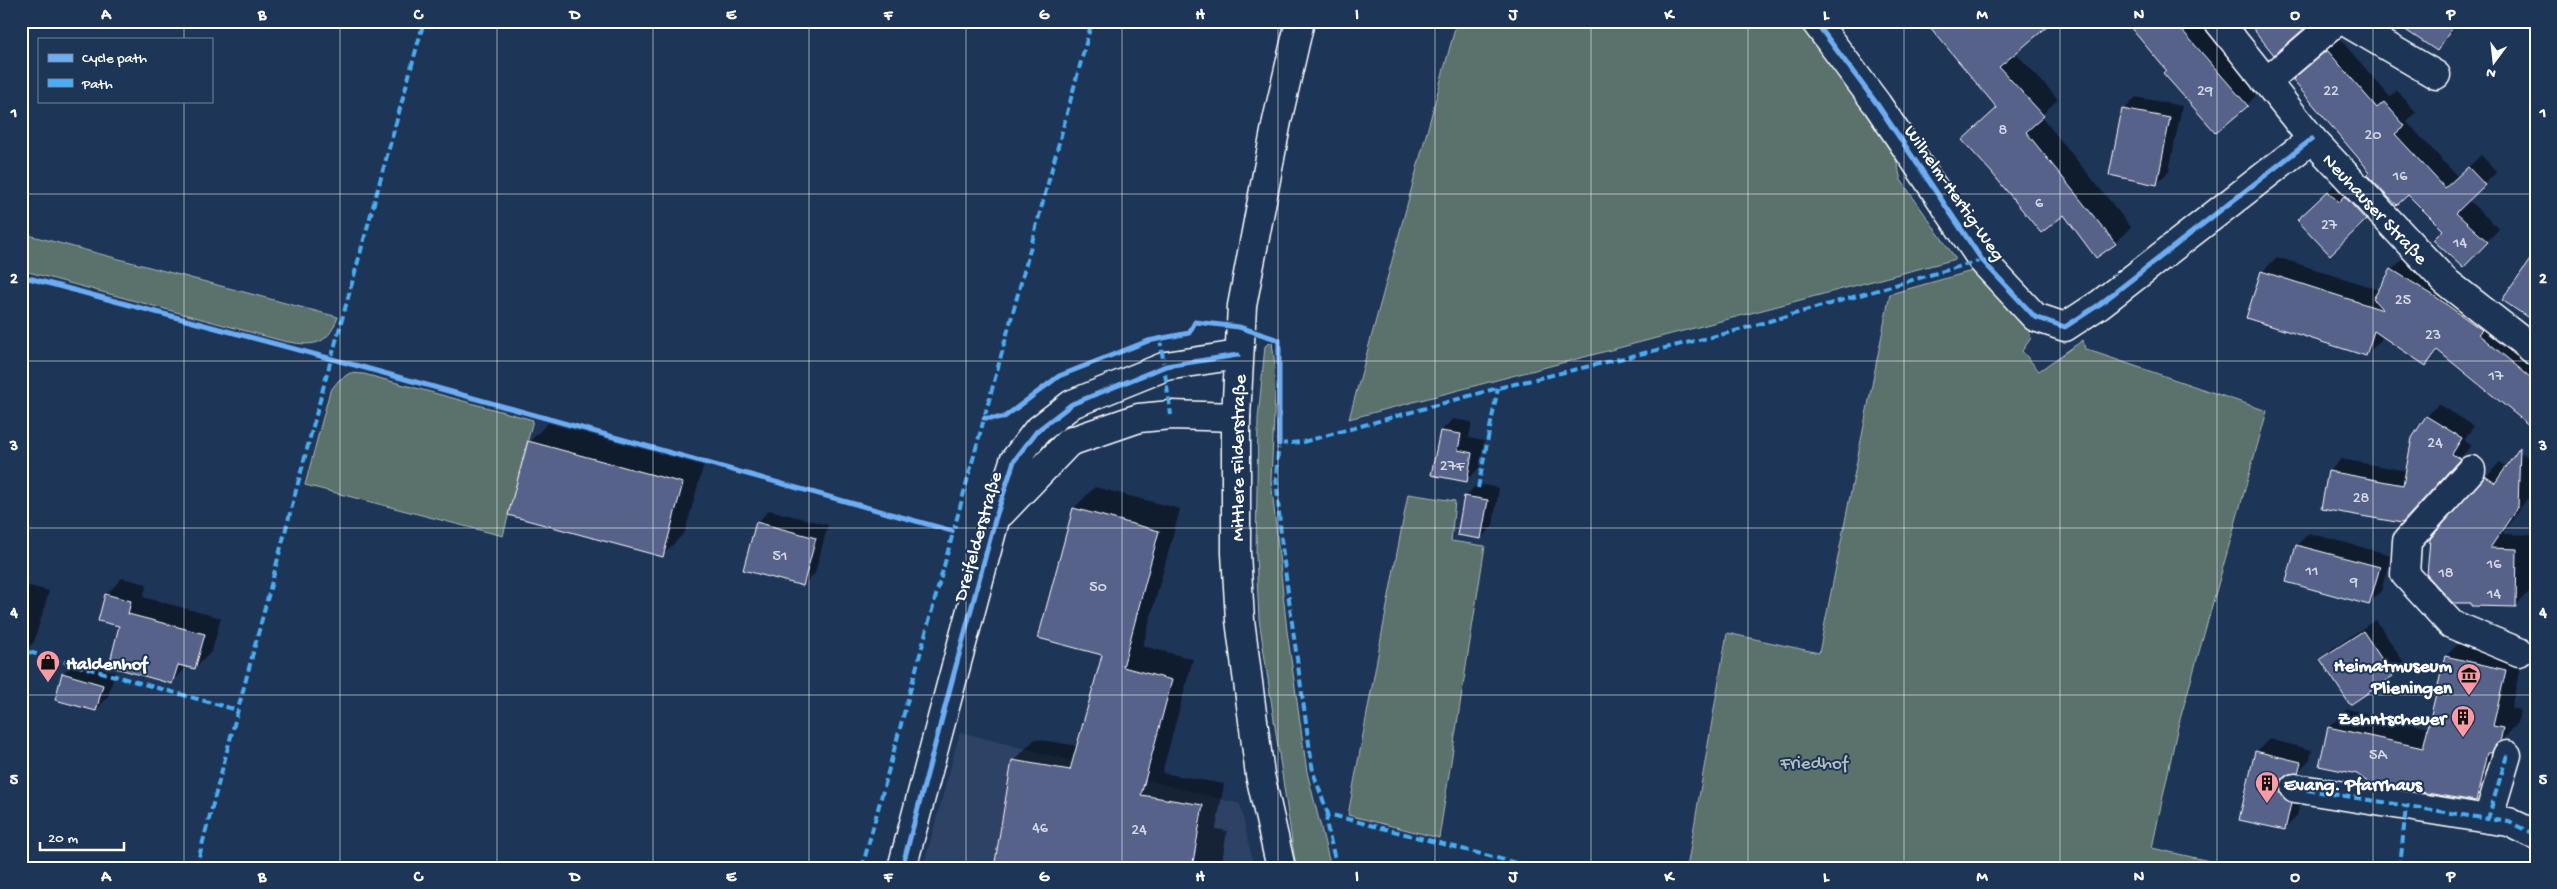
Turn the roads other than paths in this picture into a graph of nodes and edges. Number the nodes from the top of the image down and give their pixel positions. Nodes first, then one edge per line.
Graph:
1 (1300, 21) edge
2 (1815, 21) edge
3 (2218, 21) edge
4 (2337, 21) edge
5 (2344, 21) edge
6 (2436, 75) dead end
7 (2266, 82) junction
8 (2312, 139) junction
9 (2536, 352) edge
10 (1238, 355) junction
11 (1236, 417) junction
12 (2471, 470) dead end
13 (995, 520) junction
14 (2519, 652) dead end
15 (2507, 755) dead end
16 (2295, 788) dead end
17 (2488, 819) junction
18 (2536, 835) edge
19 (902, 868) edge
20 (1281, 868) edge

1 - 10 street, Mittlere Filderstraße
2 - 8 street, Wilhelm-Hertig-Weg
3 - 7 street, Neuhauser Straße
4 - 7 street
5 - 6 street
7 - 8 street, Neuhauser Straße
8 - 9 street, Neuhauser Straße
10 - 11 street, Mittlere Filderstraße
10 - 13 street, Dreifelderstraße
11 - 13 street, Dreifelderstraße
11 - 20 street, Mittlere Filderstraße
12 - 14 street
13 - 19 street, Dreifelderstraße
15 - 17 street
16 - 17 street
17 - 18 street

